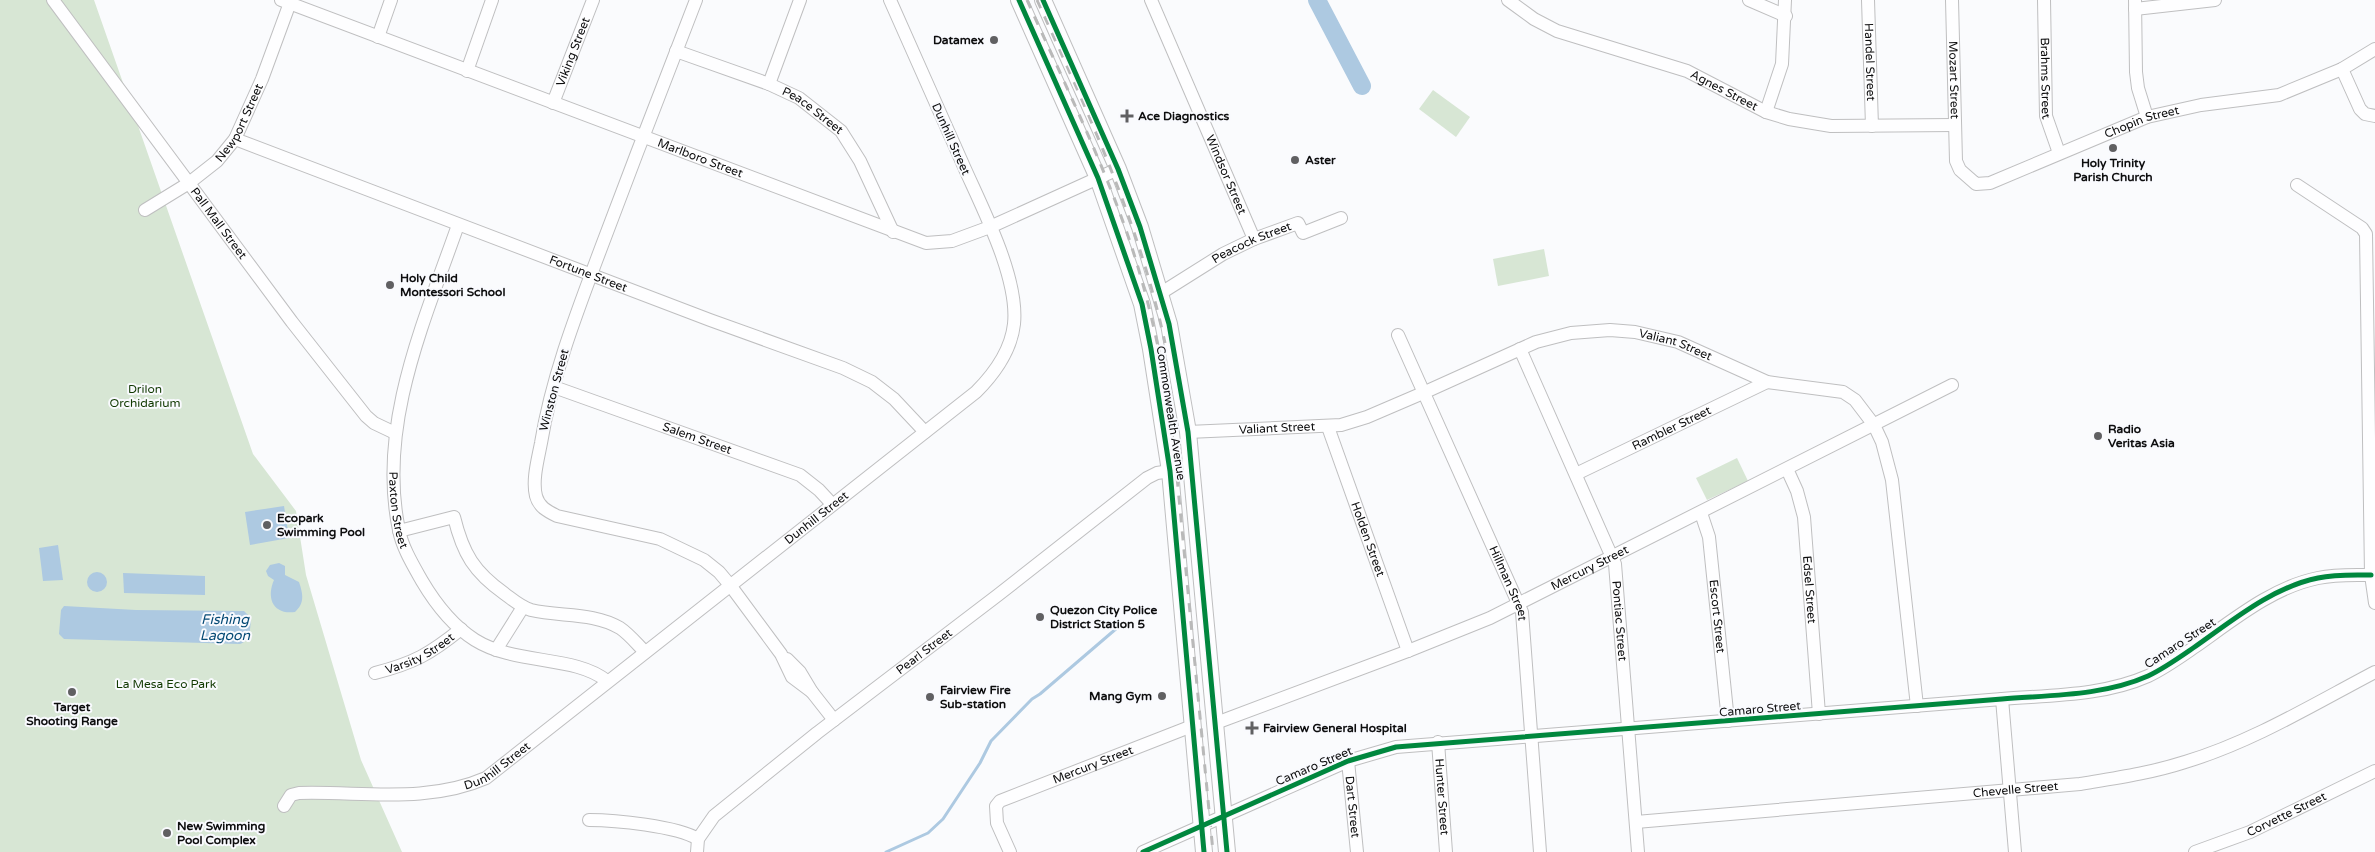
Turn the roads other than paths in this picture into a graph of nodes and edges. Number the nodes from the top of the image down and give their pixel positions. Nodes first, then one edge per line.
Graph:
1 (53, 0) edge
2 (391, 0) edge
3 (492, 0) edge
4 (593, 0) edge
5 (696, 0) edge
6 (800, 0) edge
7 (890, 0) edge
8 (1019, 0) edge
9 (1043, 0) edge
10 (1151, 0) edge
11 (1508, 0) edge
12 (1749, 0) edge
13 (1785, 0) edge
14 (1868, 0) edge
15 (1952, 0) edge
16 (2044, 0) edge
17 (2216, 0) edge
18 (287, 1) edge
19 (2135, 4) edge
20 (1786, 16) junction
21 (378, 37) junction
22 (2375, 49) edge
23 (676, 51) junction
24 (2342, 69) junction
25 (467, 71) junction
26 (769, 84) junction
27 (553, 103) junction
28 (1766, 112) junction
29 (2375, 116) edge
30 (2147, 117) junction
31 (1955, 124) junction
32 (1872, 126) junction
33 (642, 137) junction
34 (236, 139) junction
35 (2059, 153) junction
36 (1956, 161) joint
37 (1118, 169) junction
38 (1098, 178) junction
39 (189, 183) junction
40 (2296, 185) dead end
41 (145, 210) dead end
42 (1341, 218) dead end
43 (458, 225) junction
44 (990, 227) junction
45 (893, 232) junction
46 (1254, 239) junction
47 (591, 275) junction
48 (2371, 276) edge
49 (1161, 294) junction
50 (1398, 335) dead end
51 (1520, 349) junction
52 (2372, 373) edge
53 (1767, 382) junction
54 (1952, 385) dead end
55 (554, 387) junction
56 (1424, 393) junction
57 (1874, 425) junction
58 (1328, 427) junction
59 (925, 432) junction
60 (1188, 432) junction
61 (395, 433) junction
62 (1786, 469) junction
63 (1170, 471) junction
64 (1576, 474) junction
65 (832, 504) junction
66 (1701, 513) junction
67 (399, 531) junction
68 (1612, 555) junction
69 (2371, 575) junction
70 (730, 585) junction
71 (2375, 603) edge
72 (1519, 604) junction
73 (524, 607) junction
74 (461, 629) junction
75 (496, 650) junction
76 (1408, 651) junction
77 (645, 652) junction
78 (375, 672) dead end
79 (2375, 672) edge
80 (607, 681) junction
81 (2002, 699) junction
82 (1917, 706) junction
83 (1819, 714) junction
84 (834, 720) junction
85 (1728, 722) junction
86 (1216, 723) junction
87 (1192, 726) junction
88 (1628, 730) junction
89 (1531, 736) junction
90 (1438, 742) junction
91 (1348, 761) junction
92 (2375, 772) edge
93 (2009, 789) junction
94 (284, 806) dead end
95 (1224, 815) junction
96 (589, 820) dead end
97 (1636, 822) junction
98 (1201, 826) junction
99 (698, 839) junction
100 (697, 852) edge
101 (1010, 852) edge
102 (1143, 852) edge
103 (1204, 852) edge
104 (1227, 852) edge
105 (1357, 852) edge
106 (1446, 852) edge
107 (1540, 852) edge
108 (1638, 852) edge
109 (2014, 852) edge
110 (2194, 852) edge

1 - 39 street, Pall Mall Street
2 - 21 street
3 - 25 street
4 - 27 street, Viking Street
5 - 23 street, Winston Street
6 - 26 street
7 - 44 street, Dunhill Street
8 - 38 main road, Commonwealth Avenue
9 - 37 main road, Commonwealth Avenue
10 - 46 street, Windsor Street
11 - 28 street, Agnes Street
12 - 20 street
13 - 20 street
14 - 32 street, Handel Street
15 - 31 street, Mozart Street
16 - 35 street, Brahms Street
17 - 19 street
18 - 21 street, Marlboro Street
18 - 34 street, Newport Street
19 - 30 street
20 - 28 street
21 - 25 street, Marlboro Street
22 - 24 street, Chopin Street
23 - 26 street, Peace Street
23 - 33 street, Winston Street
24 - 29 street
24 - 30 street, Chopin Street
25 - 27 street, Marlboro Street
26 - 45 street, Peace Street
27 - 33 street, Marlboro Street
28 - 32 street, Agnes Street
30 - 35 street, Chopin Street
31 - 32 street, Agnes Street
31 - 36 street, Mozart Street
33 - 45 street, Marlboro Street
33 - 47 street, Winston Street
34 - 39 street, Newport Street
34 - 43 street, Fortune Street
35 - 36 street, Chopin Street
37 - 38 street, Marlboro Street
37 - 49 main road, Commonwealth Avenue
38 - 44 street, Marlboro Street
38 - 63 main road, Commonwealth Avenue
39 - 41 street, Newport Street
39 - 61 street, Pall Mall Street
40 - 48 street
42 - 46 street, Peacock Street
43 - 47 street, Fortune Street
43 - 61 street, Paxton Street
44 - 45 street, Marlboro Street
44 - 59 street, Dunhill Street
46 - 49 street, Peacock Street
47 - 55 street, Winston Street
47 - 59 street, Fortune Street
48 - 52 street
49 - 60 main road, Commonwealth Avenue
50 - 56 street, Hillman Street
51 - 53 street, Valiant Street
51 - 56 street, Valiant Street
51 - 64 street, Pontiac Street
52 - 69 street
53 - 57 street, Valiant Street
53 - 64 street, Rambler Street
54 - 57 street, Mercury Street
55 - 65 street, Salem Street
55 - 70 street, Winston Street
56 - 58 street, Valiant Street
56 - 72 street, Hillman Street
57 - 62 street, Mercury Street
57 - 82 street, Valiant Street
58 - 60 street, Valiant Street
58 - 76 street, Holden Street
59 - 65 street, Dunhill Street
60 - 86 main road, Commonwealth Avenue
61 - 67 street, Paxton Street
62 - 66 street, Mercury Street
62 - 83 street, Edsel Street
63 - 84 street, Pearl Street
63 - 87 main road, Commonwealth Avenue
64 - 68 street, Pontiac Street
65 - 70 street, Dunhill Street
66 - 68 street, Mercury Street
66 - 85 street, Escort Street
67 - 73 street
67 - 74 street, Paxton Street
68 - 72 street, Mercury Street
68 - 88 street, Pontiac Street
69 - 71 street
69 - 81 street, Camaro Street
70 - 77 street, Dunhill Street
70 - 84 street, Winston Street
72 - 76 street, Mercury Street
72 - 89 street, Hillman Street
73 - 75 street
73 - 77 street
74 - 75 street, Paxton Street
74 - 78 street, Varsity Street
75 - 80 street, Paxton Street
76 - 86 street, Mercury Street
77 - 80 street, Dunhill Street
79 - 93 street, Chevelle Street
80 - 94 street, Dunhill Street
81 - 82 street, Camaro Street
81 - 93 street
82 - 83 street, Camaro Street
83 - 85 street, Camaro Street
84 - 99 street, Pearl Street
85 - 88 street, Camaro Street
86 - 95 main road, Commonwealth Avenue
87 - 98 main road, Commonwealth Avenue
87 - 101 street, Mercury Street
88 - 89 street, Camaro Street
88 - 97 street, Pontiac Street
89 - 90 street, Camaro Street
89 - 107 street, Hillman Street
90 - 91 street, Camaro Street
90 - 106 street, Hunter Street
91 - 95 street, Camaro Street
91 - 105 street, Dart Street
92 - 110 street, Corvette Street
93 - 97 street, Chevelle Street
93 - 109 street
95 - 98 street, Camaro Street
95 - 104 main road, Commonwealth Avenue
96 - 99 street
97 - 108 street, Pontiac Street
98 - 102 street, Camaro Street
98 - 103 main road, Commonwealth Avenue
99 - 100 street

